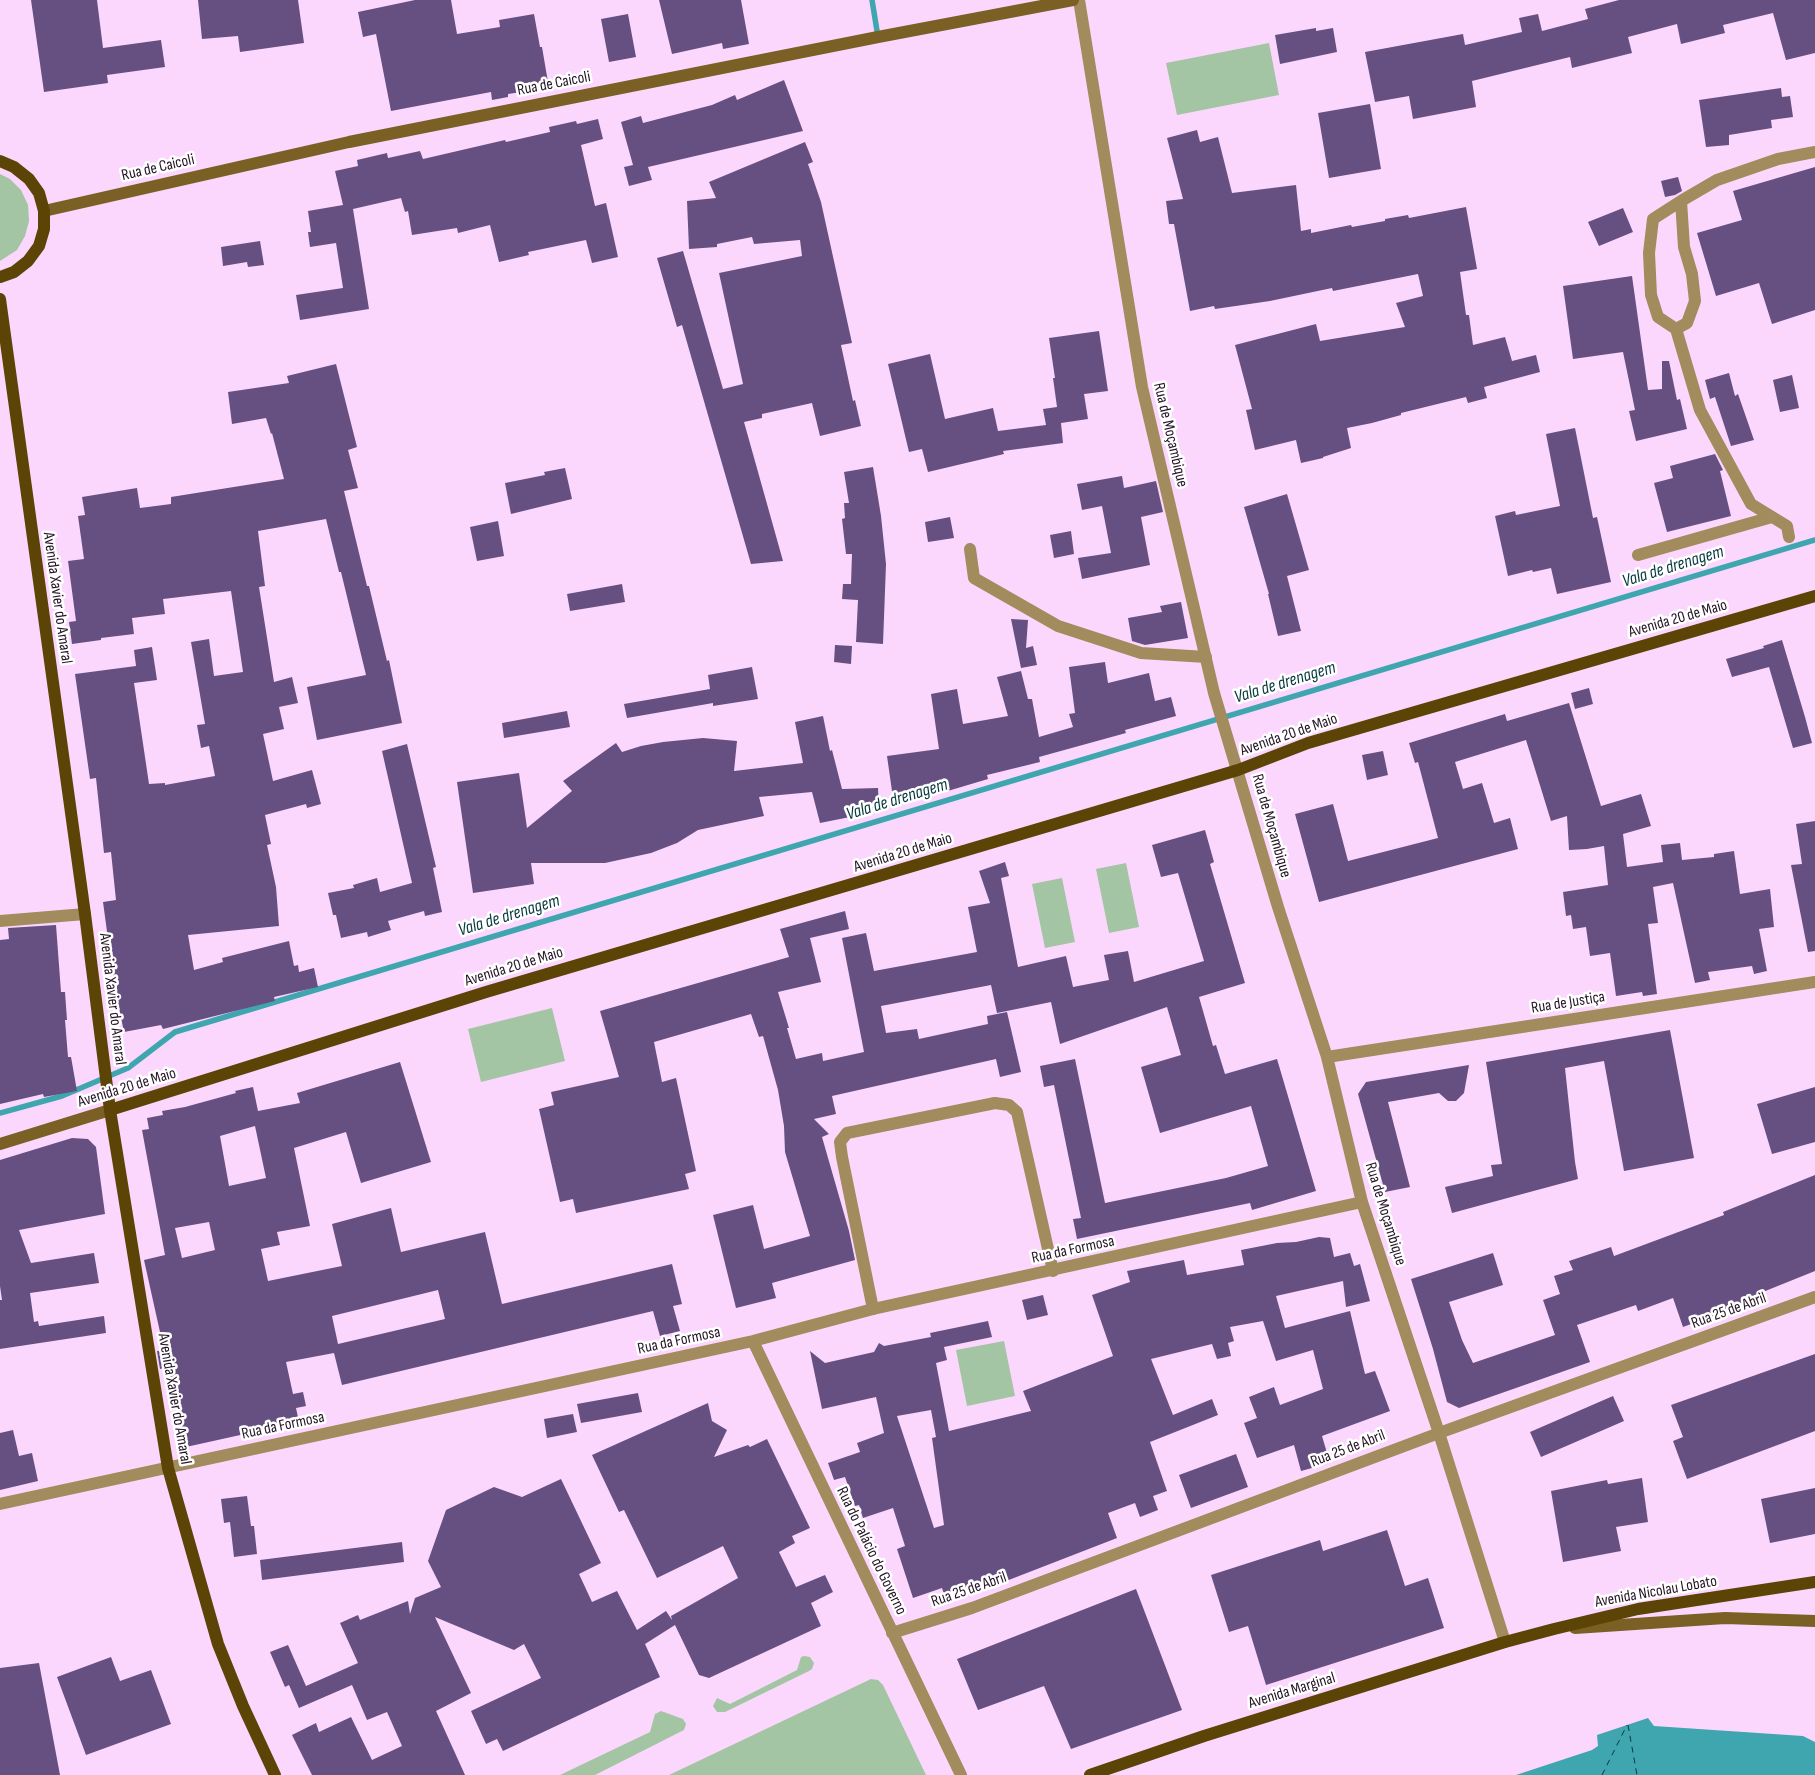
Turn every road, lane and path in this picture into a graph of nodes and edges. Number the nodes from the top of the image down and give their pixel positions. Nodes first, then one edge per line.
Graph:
1 (1073, 0) edge
2 (1079, 0) edge
3 (1815, 152) edge
4 (0, 161) edge
5 (1681, 200) junction
6 (44, 211) junction
7 (0, 278) edge
8 (0, 299) edge
9 (1676, 329) junction
10 (1772, 517) junction
11 (1789, 537) dead end
12 (970, 549) dead end
13 (1638, 555) dead end
14 (1815, 596) edge
15 (1206, 657) junction
16 (1238, 770) junction
17 (85, 914) junction
18 (0, 921) edge
19 (1815, 982) edge
20 (1327, 1057) junction
21 (110, 1110) junction
22 (0, 1144) edge
23 (1362, 1202) junction
24 (1053, 1271) junction
25 (1815, 1297) edge
26 (873, 1309) junction
27 (752, 1341) junction
28 (1439, 1432) junction
29 (168, 1468) junction
30 (0, 1504) edge
31 (1815, 1582) edge
32 (1815, 1621) edge
33 (1554, 1629) junction
34 (892, 1633) junction
35 (1505, 1642) junction
36 (275, 1775) edge
37 (961, 1775) edge
38 (1090, 1775) edge

1 - 6 main road, Rua de Caicoli
2 - 15 street, Rua de Moçambique
3 - 5 street
4 - 6 main road
5 - 9 street
5 - 9 street
6 - 7 main road
8 - 17 main road, Avenida Xavier do Amaral
9 - 10 street
10 - 11 street
10 - 13 street
12 - 15 street
14 - 16 main road, Avenida 20 de Maio
15 - 16 street, Rua de Moçambique
16 - 20 street, Rua de Moçambique
16 - 21 main road, Avenida 20 de Maio
17 - 18 street
17 - 21 main road, Avenida Xavier do Amaral
19 - 20 street, Rua de Justiça
20 - 23 street, Rua de Moçambique
21 - 22 main road, Avenida 20 de Maio
21 - 29 main road, Avenida Xavier do Amaral
23 - 24 street, Rua da Formosa
23 - 28 street, Rua de Moçambique
24 - 26 street, Rua da Formosa
24 - 26 street
25 - 28 street, Rua 25 de Abril
26 - 27 street, Rua da Formosa
27 - 29 street, Rua da Formosa
27 - 34 street, Rua do Palácio do Governo
28 - 34 street, Rua 25 de Abril
28 - 35 street, Rua de Moçambique
29 - 30 street, Rua da Formosa
29 - 36 main road, Avenida Xavier do Amaral
31 - 33 main road, Avenida Nicolau Lobato
32 - 33 main road
33 - 35 main road, Avenida Nicolau Lobato
34 - 37 street, Rua do Palácio do Governo
35 - 38 main road, Avenida Marginal

